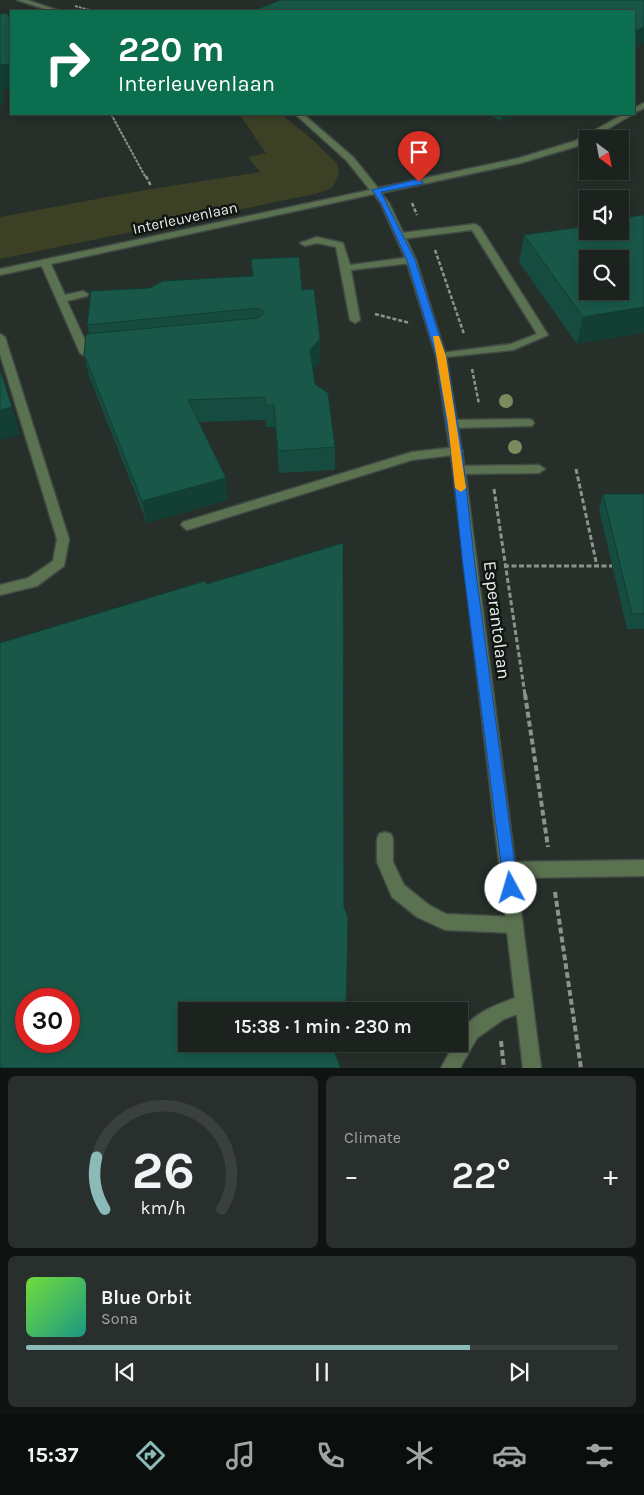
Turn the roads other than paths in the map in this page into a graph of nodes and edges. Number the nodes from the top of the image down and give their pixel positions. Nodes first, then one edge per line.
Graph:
1 (20, 0) edge
2 (54, 10) edge
3 (300, 115) edge
4 (627, 115) edge
5 (376, 190) junction
6 (401, 236) junction
7 (305, 243) dead end
8 (411, 260) junction
9 (45, 262) junction
10 (346, 268) junction
11 (0, 272) edge
12 (83, 294) dead end
13 (61, 299) junction
14 (355, 320) dead end
15 (0, 337) edge
16 (114, 350) edge
17 (441, 356) junction
18 (528, 423) dead end
19 (453, 424) junction
20 (456, 451) junction
21 (539, 469) dead end
22 (459, 470) junction
23 (187, 526) dead end
24 (0, 590) edge
25 (385, 839) dead end
26 (644, 868) edge
27 (509, 870) junction
28 (515, 925) junction
29 (524, 1004) junction
30 (450, 1068) edge
31 (532, 1068) edge

1 - 2 street
3 - 5 street
4 - 5 street, Interleuvenlaan
5 - 6 street, Esperantolaan
5 - 9 street, Interleuvenlaan
6 - 8 street, Esperantolaan
6 - 17 street
7 - 10 street
8 - 10 street
8 - 17 street, Esperantolaan
9 - 11 street, Interleuvenlaan
9 - 13 street
10 - 14 street
12 - 13 street
13 - 16 street
15 - 24 street
17 - 19 street, Esperantolaan
18 - 19 street
19 - 20 street, Esperantolaan
20 - 22 street, Esperantolaan
20 - 23 street
21 - 22 street
22 - 27 street, Esperantolaan
25 - 28 street
26 - 27 street
27 - 28 street, Esperantolaan
28 - 29 street, Esperantolaan
29 - 30 street
29 - 31 street, Esperantolaan

